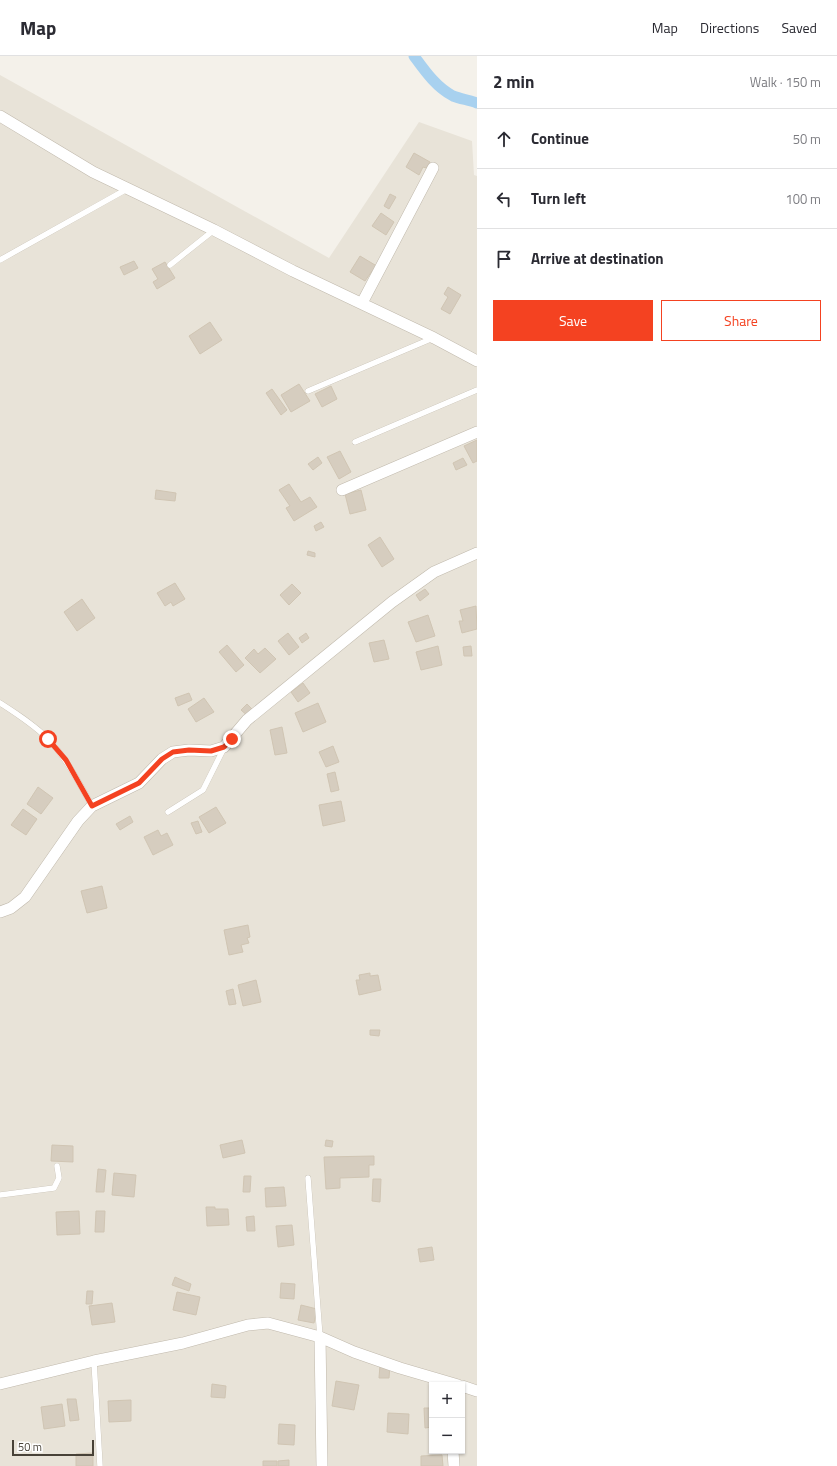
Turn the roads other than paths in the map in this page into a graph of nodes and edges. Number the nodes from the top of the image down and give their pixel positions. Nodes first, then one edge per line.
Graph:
1 (0, 116) edge
2 (433, 168) dead end
3 (128, 189) junction
4 (214, 230) junction
5 (0, 260) edge
6 (170, 265) dead end
7 (362, 303) junction
8 (434, 338) junction
9 (477, 361) edge
10 (477, 390) edge
11 (308, 391) dead end
12 (477, 432) edge
13 (355, 442) dead end
14 (342, 490) dead end
15 (477, 553) edge
16 (0, 703) edge
17 (224, 747) junction
18 (92, 806) junction
19 (168, 812) dead end
20 (0, 912) edge
21 (57, 1166) dead end
22 (308, 1178) dead end
23 (0, 1195) edge
24 (320, 1337) junction
25 (94, 1361) junction
26 (446, 1382) edge
27 (0, 1384) edge
28 (465, 1388) edge
29 (477, 1391) edge
30 (453, 1454) edge
31 (100, 1466) edge
32 (322, 1466) edge
33 (454, 1466) edge

1 - 3 street
2 - 7 street
3 - 4 street
3 - 5 lane
4 - 6 lane
4 - 7 street
7 - 8 street
8 - 9 street
8 - 11 lane
10 - 13 lane
12 - 14 street
15 - 17 street
16 - 18 lane
17 - 18 street
17 - 19 lane
18 - 20 street
21 - 23 lane
22 - 24 lane
24 - 25 street
24 - 26 street
24 - 32 street
25 - 27 street
25 - 31 lane
28 - 29 street
30 - 33 street

